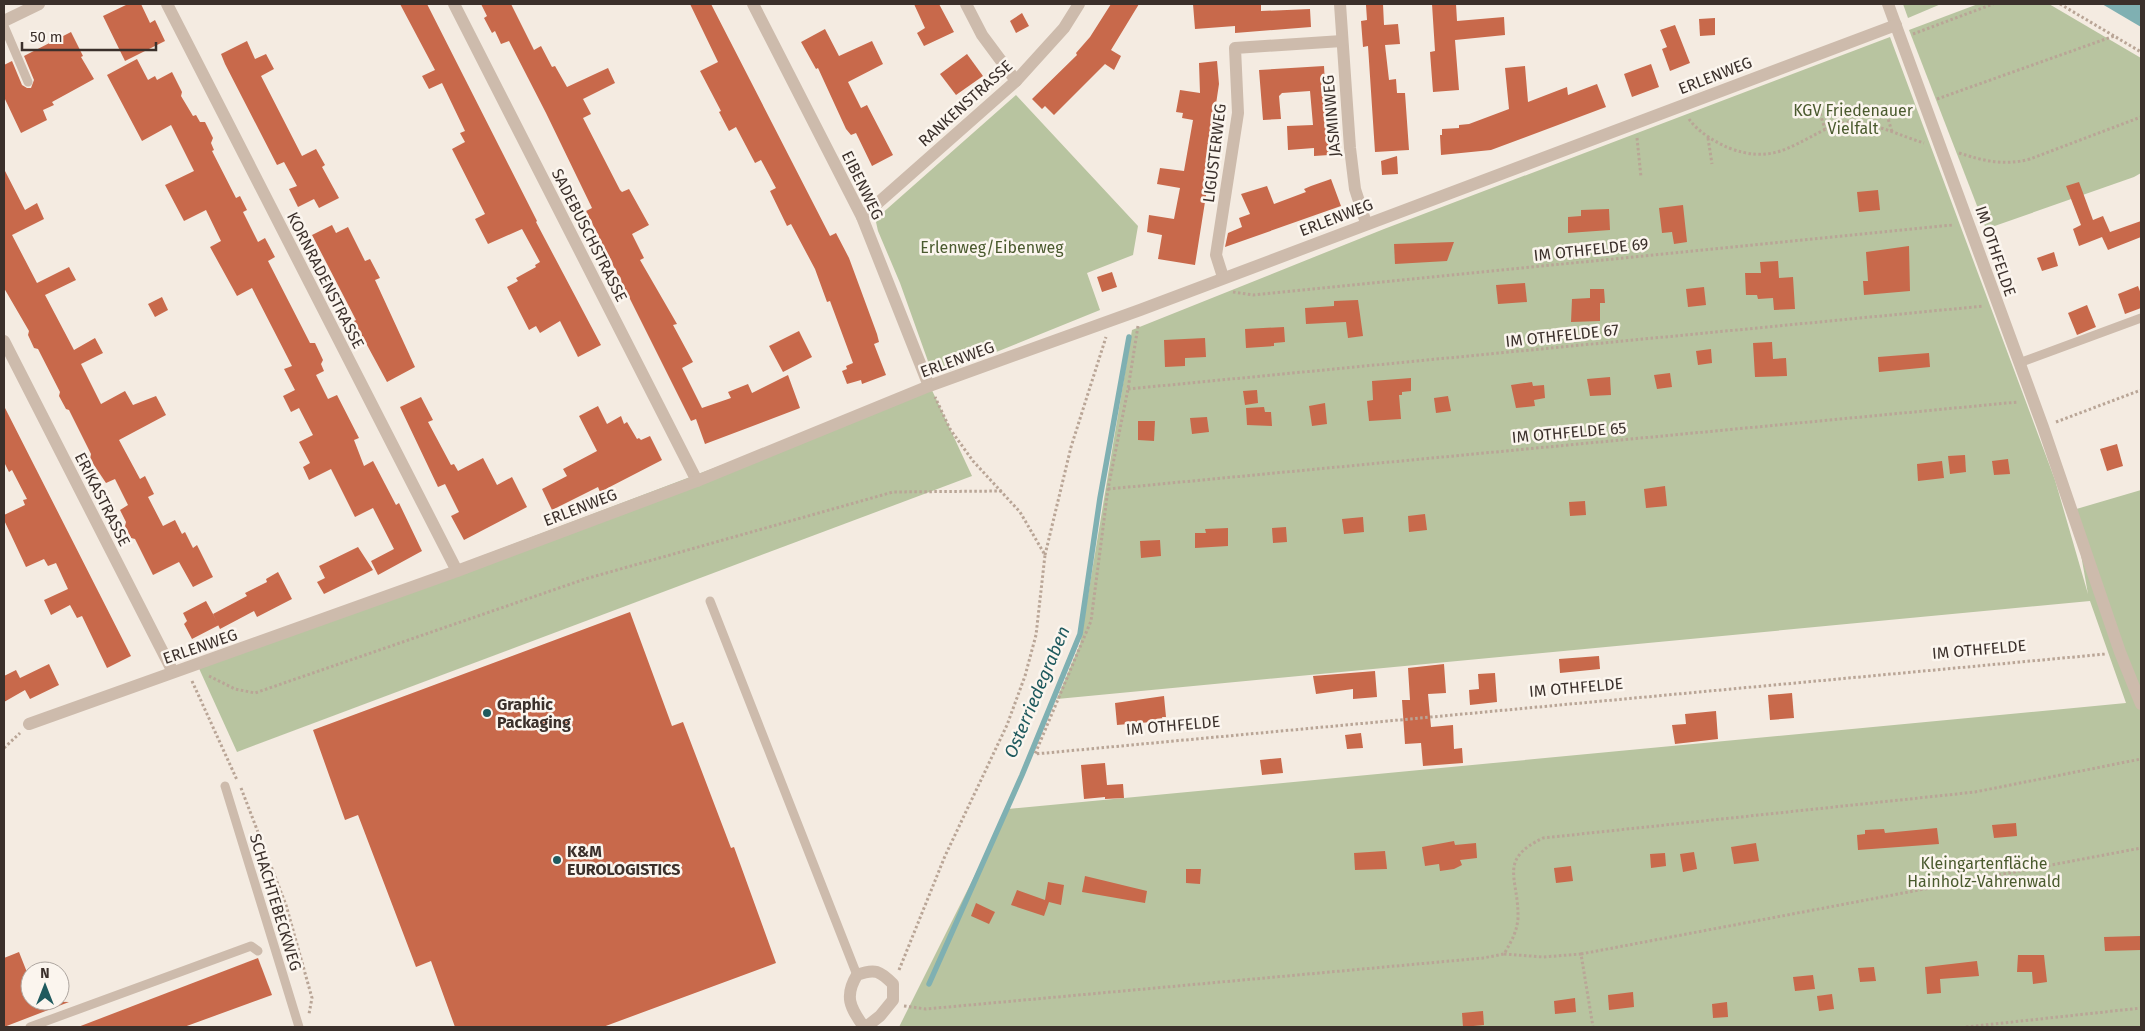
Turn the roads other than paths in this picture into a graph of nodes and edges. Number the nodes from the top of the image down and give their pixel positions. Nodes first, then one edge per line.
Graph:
1 (39, 4) edge
2 (167, 4) edge
3 (454, 4) edge
4 (754, 4) edge
5 (966, 4) edge
6 (1079, 4) edge
7 (1340, 4) edge
8 (1888, 4) edge
9 (4, 21) edge
10 (1896, 25) junction
11 (4, 26) edge
12 (1342, 41) junction
13 (1016, 81) junction
14 (28, 82) dead end
15 (862, 217) junction
16 (1366, 223) junction
17 (1223, 277) junction
18 (2141, 318) edge
19 (4, 341) edge
20 (2019, 363) junction
21 (930, 386) junction
22 (696, 481) junction
23 (457, 571) junction
24 (710, 601) dead end
25 (173, 672) junction
26 (2141, 704) edge
27 (29, 724) road end
28 (225, 786) dead end
29 (258, 951) dead end
30 (857, 974) junction
31 (30, 1027) edge
32 (300, 1027) edge
33 (865, 1027) edge

1 - 9 street
2 - 23 street, KORNRADENSTRASSE
3 - 22 street, SADEBUSCHSTRASSE
4 - 15 street, EIBENWEG
5 - 13 street
6 - 13 street, RANKENSTRASSE
7 - 12 street, JASMINWEG
8 - 10 street, IM OTHFELDE
10 - 16 street, ERLENWEG
10 - 20 street, IM OTHFELDE
11 - 14 lane
12 - 16 street, JASMINWEG
12 - 17 street, LIGUSTERWEG
13 - 15 street, RANKENSTRASSE
15 - 21 street, EIBENWEG
16 - 17 street, ERLENWEG
17 - 21 street, ERLENWEG
18 - 20 lane
19 - 25 street, ERIKASTRASSE
20 - 26 street, IM OTHFELDE
21 - 22 street, ERLENWEG
22 - 23 street, ERLENWEG
23 - 25 street, ERLENWEG
24 - 30 lane
25 - 27 street, ERLENWEG
28 - 32 lane, SCHACHTEBECKWEG
29 - 31 lane
30 - 33 street
30 - 33 street

